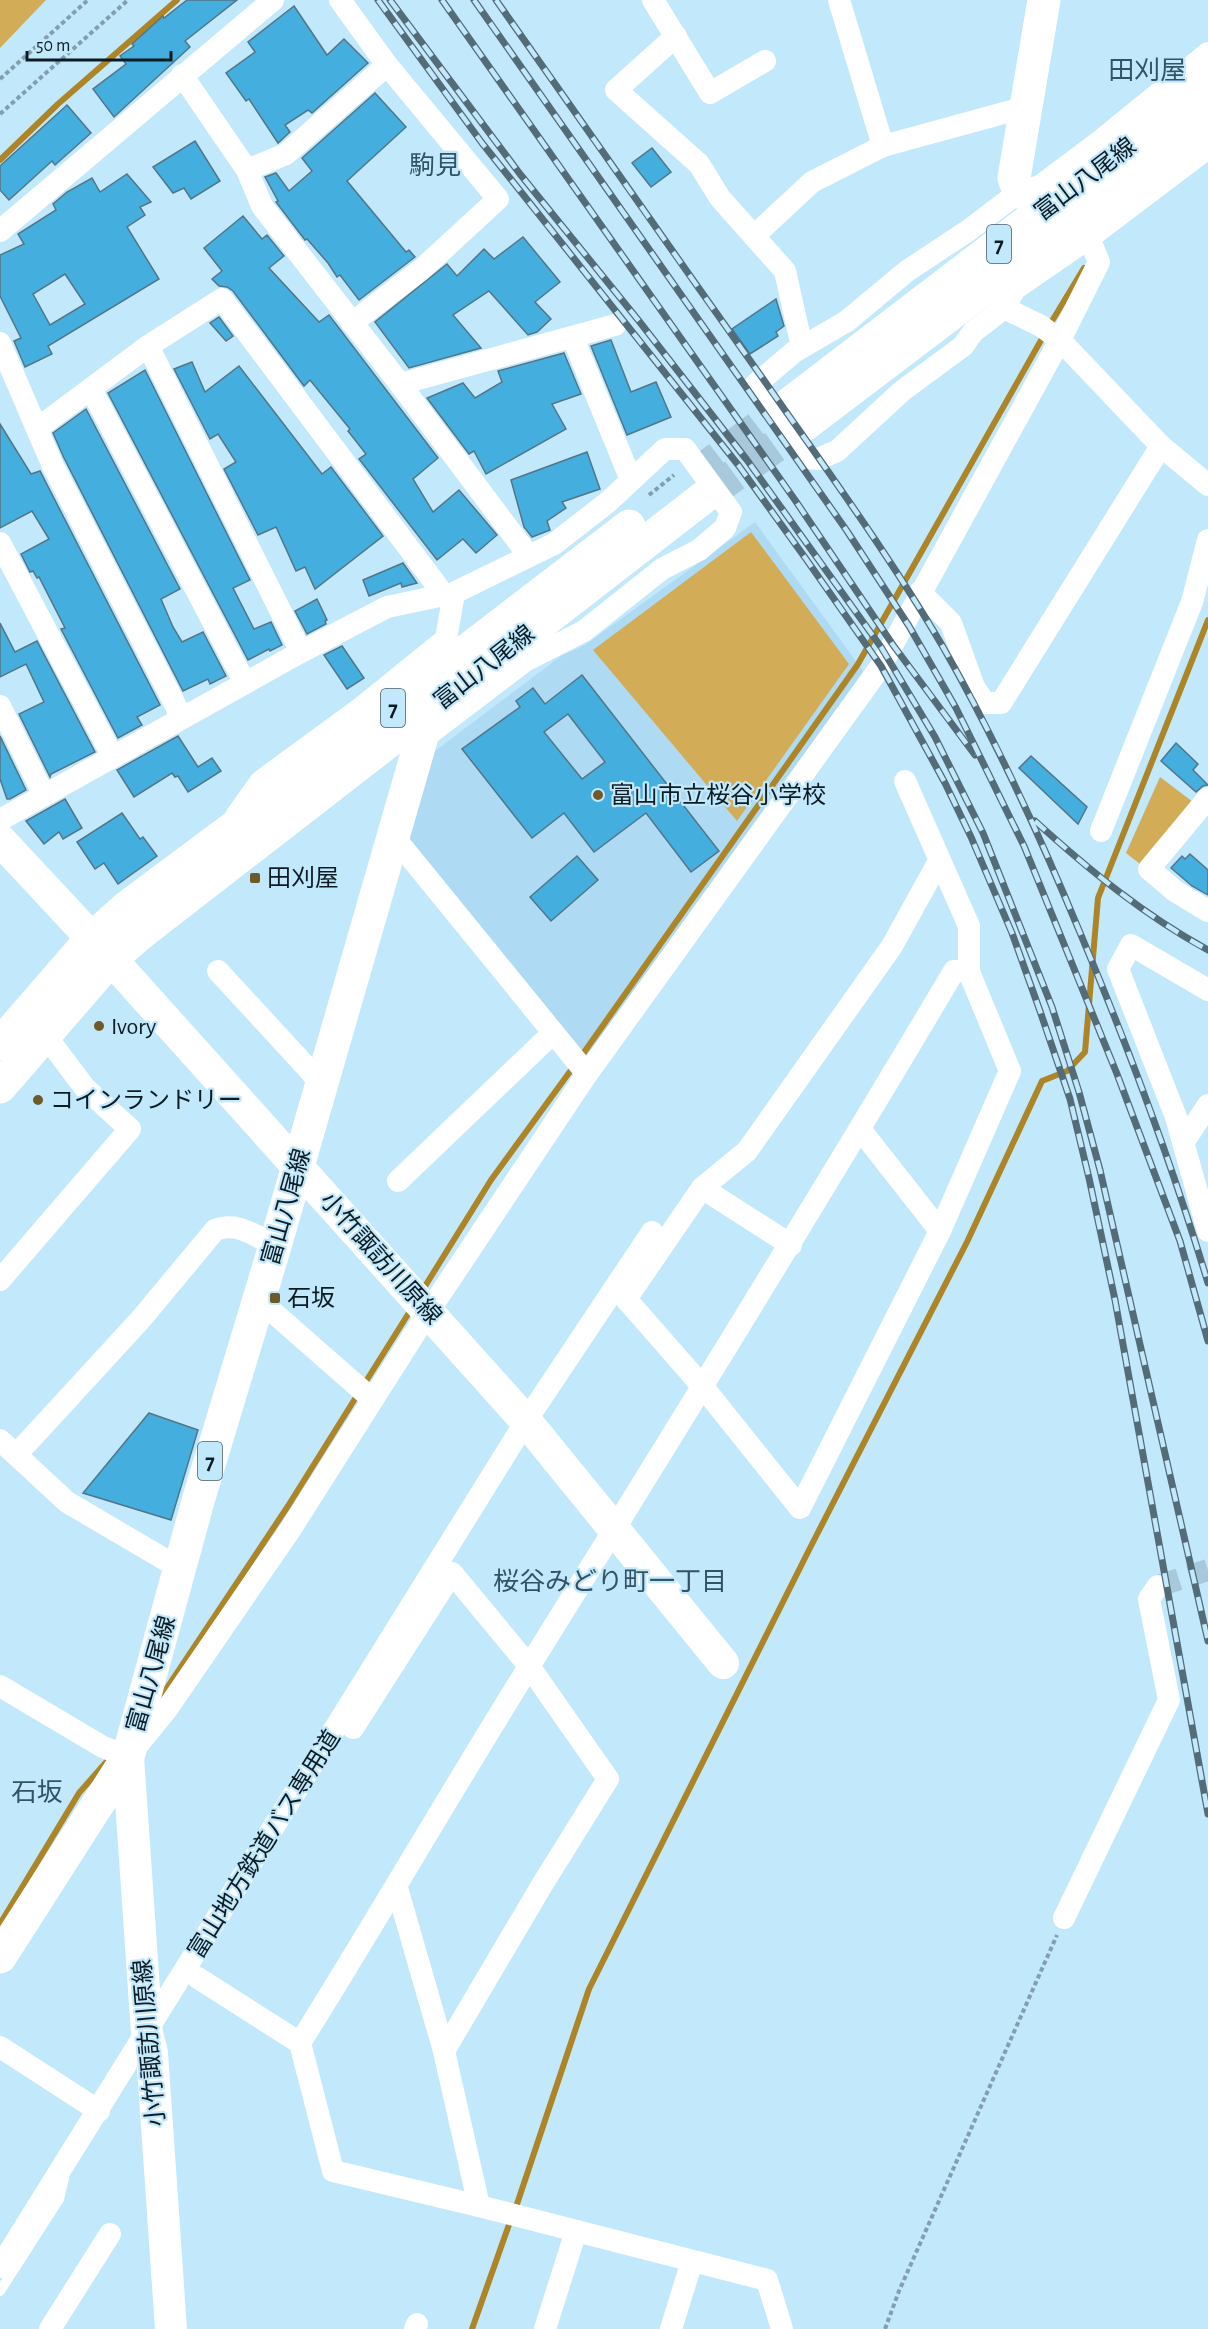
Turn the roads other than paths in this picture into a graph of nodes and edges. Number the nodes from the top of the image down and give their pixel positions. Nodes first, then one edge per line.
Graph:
1 (273, 0) edge
2 (340, 0) edge
3 (838, 0) edge
4 (1044, 0) edge
5 (657, 1) edge
6 (676, 36) junction
7 (1208, 53) edge
8 (765, 61) dead end
9 (387, 65) junction
10 (182, 75) junction
11 (1208, 84) edge
12 (1026, 106) junction
13 (1208, 119) edge
14 (883, 146) junction
15 (1208, 148) edge
16 (248, 170) junction
17 (1019, 192) junction
18 (0, 231) edge
19 (754, 236) junction
20 (1089, 238) junction
21 (1004, 308) junction
22 (352, 323) junction
23 (615, 325) dead end
24 (1052, 334) junction
25 (573, 338) junction
26 (0, 343) edge
27 (148, 346) junction
28 (802, 347) junction
29 (400, 384) junction
30 (91, 388) junction
31 (38, 428) junction
32 (1161, 446) junction
33 (631, 480) junction
34 (1208, 485) edge
35 (1208, 540) edge
36 (0, 543) edge
37 (528, 556) junction
38 (920, 592) junction
39 (449, 594) junction
40 (302, 652) junction
41 (245, 682) junction
42 (0, 706) edge
43 (182, 718) junction
44 (421, 740) joint
45 (113, 757) junction
46 (905, 781) dead end
47 (44, 795) junction
48 (1208, 798) edge
49 (0, 820) edge
50 (1101, 831) dead end
51 (222, 836) junction
52 (394, 837) junction
53 (0, 840) edge
54 (939, 861) junction
55 (1208, 911) edge
56 (101, 948) junction
57 (218, 971) dead end
58 (969, 972) junction
59 (1208, 990) edge
60 (553, 1033) junction
61 (45, 1035) junction
62 (0, 1044) edge
63 (587, 1074) junction
64 (321, 1086) junction
65 (0, 1087) edge
66 (1208, 1105) edge
67 (860, 1129) junction
68 (1183, 1143) junction
69 (298, 1166) junction
70 (398, 1181) dead end
71 (702, 1188) junction
72 (1206, 1218) edge
73 (940, 1230) junction
74 (652, 1232) dead end
75 (791, 1245) junction
76 (275, 1246) junction
77 (0, 1280) edge
78 (258, 1299) junction
79 (429, 1311) junction
80 (703, 1387) junction
81 (372, 1399) junction
82 (526, 1421) junction
83 (8, 1448) edge
84 (615, 1530) junction
85 (181, 1569) junction
86 (1158, 1586) dead end
87 (723, 1663) dead end
88 (529, 1666) junction
89 (0, 1686) edge
90 (128, 1757) junction
91 (397, 1888) junction
92 (1064, 1918) road end
93 (4, 1944) edge
94 (198, 1977) junction
95 (149, 2043) junction
96 (300, 2043) junction
97 (0, 2047) edge
98 (444, 2051) junction
99 (99, 2111) junction
100 (69, 2158) junction
101 (480, 2206) junction
102 (576, 2231) junction
103 (110, 2234) dead end
104 (692, 2261) junction
105 (0, 2267) edge
106 (0, 2292) edge
107 (50, 2329) edge
108 (171, 2329) edge
109 (545, 2329) edge
110 (671, 2329) edge
111 (782, 2329) edge

1 - 10 street
2 - 9 street
3 - 14 street
4 - 12 main road, 富山八尾線 / 7
5 - 6 street
6 - 8 street
6 - 19 street
7 - 17 street
9 - 16 street
9 - 22 street
10 - 16 street
10 - 18 street
11 - 13 main road, 富山八尾線 / 7
12 - 14 street
12 - 17 main road, 富山八尾線 / 7
14 - 19 street
15 - 20 street
16 - 22 street
17 - 28 street
19 - 28 street
20 - 21 street
20 - 24 street
21 - 24 street
21 - 28 street
22 - 29 street
23 - 25 street
24 - 32 street
24 - 38 street
25 - 29 street
25 - 33 street
26 - 31 street
27 - 30 street
27 - 39 street
27 - 40 street
29 - 37 street
30 - 31 street
30 - 41 street
31 - 43 street
32 - 34 street
32 - 38 street
33 - 37 street
33 - 44 street
35 - 50 street
36 - 45 street
37 - 39 street
38 - 63 street
39 - 40 street
39 - 51 street
40 - 41 street
41 - 43 street
42 - 47 street
43 - 45 street
44 - 52 main road, 富山八尾線 / 7
45 - 47 street
46 - 54 street
47 - 49 street
48 - 55 street
51 - 56 main road, 富山八尾線 / 7
51 - 56 main road, 富山八尾線 / 7
52 - 60 street
52 - 64 main road, 富山八尾線 / 7
53 - 56 main road, 小竹諏訪川原線
54 - 58 street
54 - 71 street
56 - 61 main road, 富山八尾線 / 7
56 - 62 main road, 富山八尾線 / 7
56 - 69 main road, 小竹諏訪川原線
57 - 64 street
58 - 67 street
58 - 73 street
59 - 68 street
60 - 63 street
60 - 70 street
61 - 65 main road, 富山八尾線 / 7
61 - 77 street
63 - 79 street
64 - 69 main road, 富山八尾線 / 7
66 - 68 street
67 - 73 street
67 - 75 street
68 - 72 street
69 - 76 main road, 富山八尾線 / 7
69 - 79 main road, 小竹諏訪川原線
71 - 75 street
71 - 80 street
73 - 80 street
74 - 82 street, 富山地方鉄道バス専用道
75 - 80 street
76 - 78 main road, 富山八尾線 / 7
76 - 83 street
78 - 81 street
78 - 85 main road, 富山八尾線 / 7
79 - 81 street
79 - 82 main road, 小竹諏訪川原線
80 - 84 street
81 - 90 street
82 - 84 main road, 小竹諏訪川原線
82 - 95 street, 富山地方鉄道バス専用道
83 - 85 street
84 - 87 main road, 小竹諏訪川原線
84 - 88 street
85 - 90 main road, 富山八尾線 / 7
86 - 92 street
88 - 91 street
88 - 94 street
88 - 98 street
89 - 90 street
90 - 93 main road, 富山八尾線 / 7
90 - 95 main road, 小竹諏訪川原線
91 - 96 street
91 - 98 street
94 - 95 street
94 - 96 street
95 - 99 street, 富山地方鉄道バス専用道
95 - 108 main road, 小竹諏訪川原線
96 - 101 street
97 - 99 street
98 - 101 street
99 - 100 street, 富山地方鉄道バス専用道
100 - 105 street, 富山地方鉄道バス専用道
100 - 106 lane
101 - 102 street
102 - 104 street
102 - 109 street
103 - 107 street
104 - 110 street
104 - 111 street

